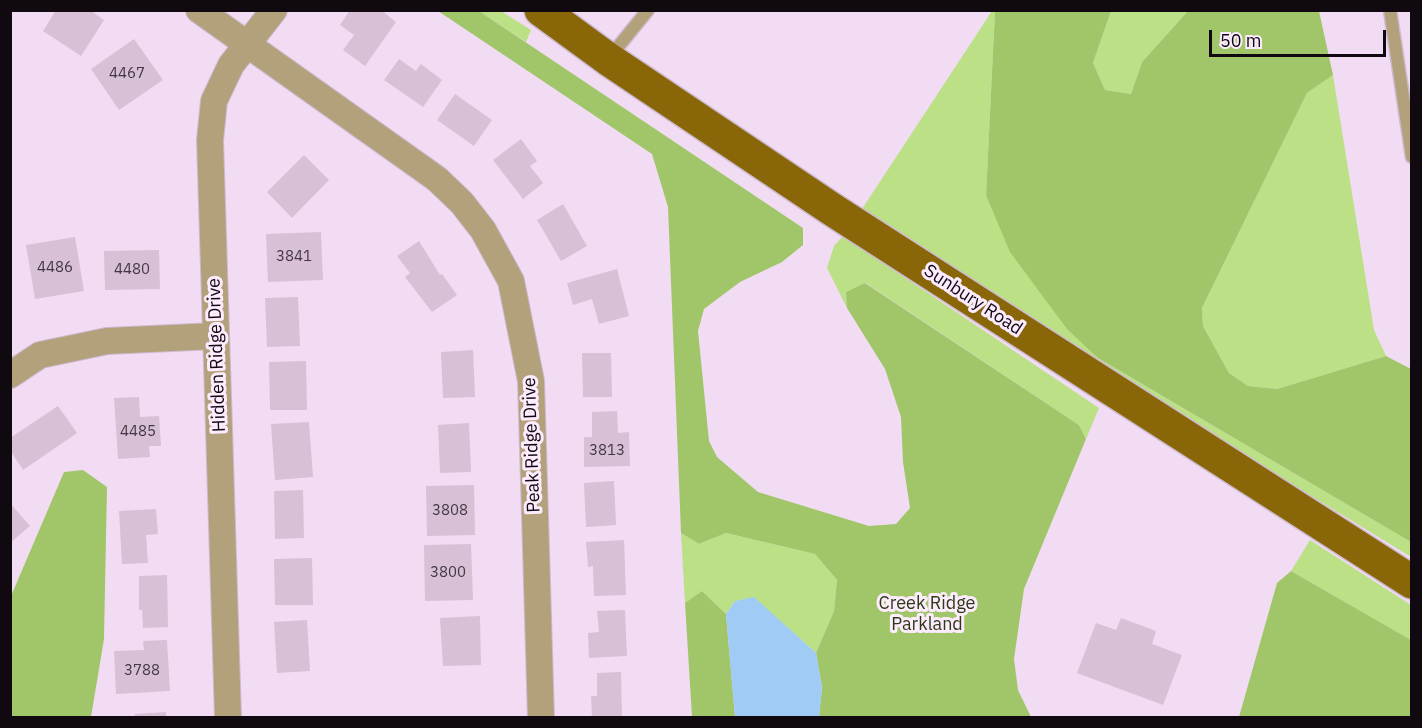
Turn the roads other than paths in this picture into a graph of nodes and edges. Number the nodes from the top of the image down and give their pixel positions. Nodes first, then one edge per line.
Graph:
1 (199, 10) edge
2 (274, 10) edge
3 (541, 10) edge
4 (648, 10) edge
5 (1390, 10) edge
6 (247, 45) junction
7 (608, 59) junction
8 (1412, 157) edge
9 (216, 336) junction
10 (10, 375) edge
11 (1412, 582) edge
12 (228, 717) edge
13 (541, 717) edge

1 - 6 street, Peak Ridge Drive
2 - 6 street, Hidden Ridge Drive
3 - 7 main road, Sunbury Road
4 - 7 lane
5 - 8 lane
6 - 9 street, Hidden Ridge Drive
6 - 13 street, Peak Ridge Drive
7 - 11 main road, Sunbury Road
9 - 10 street
9 - 12 street, Hidden Ridge Drive

